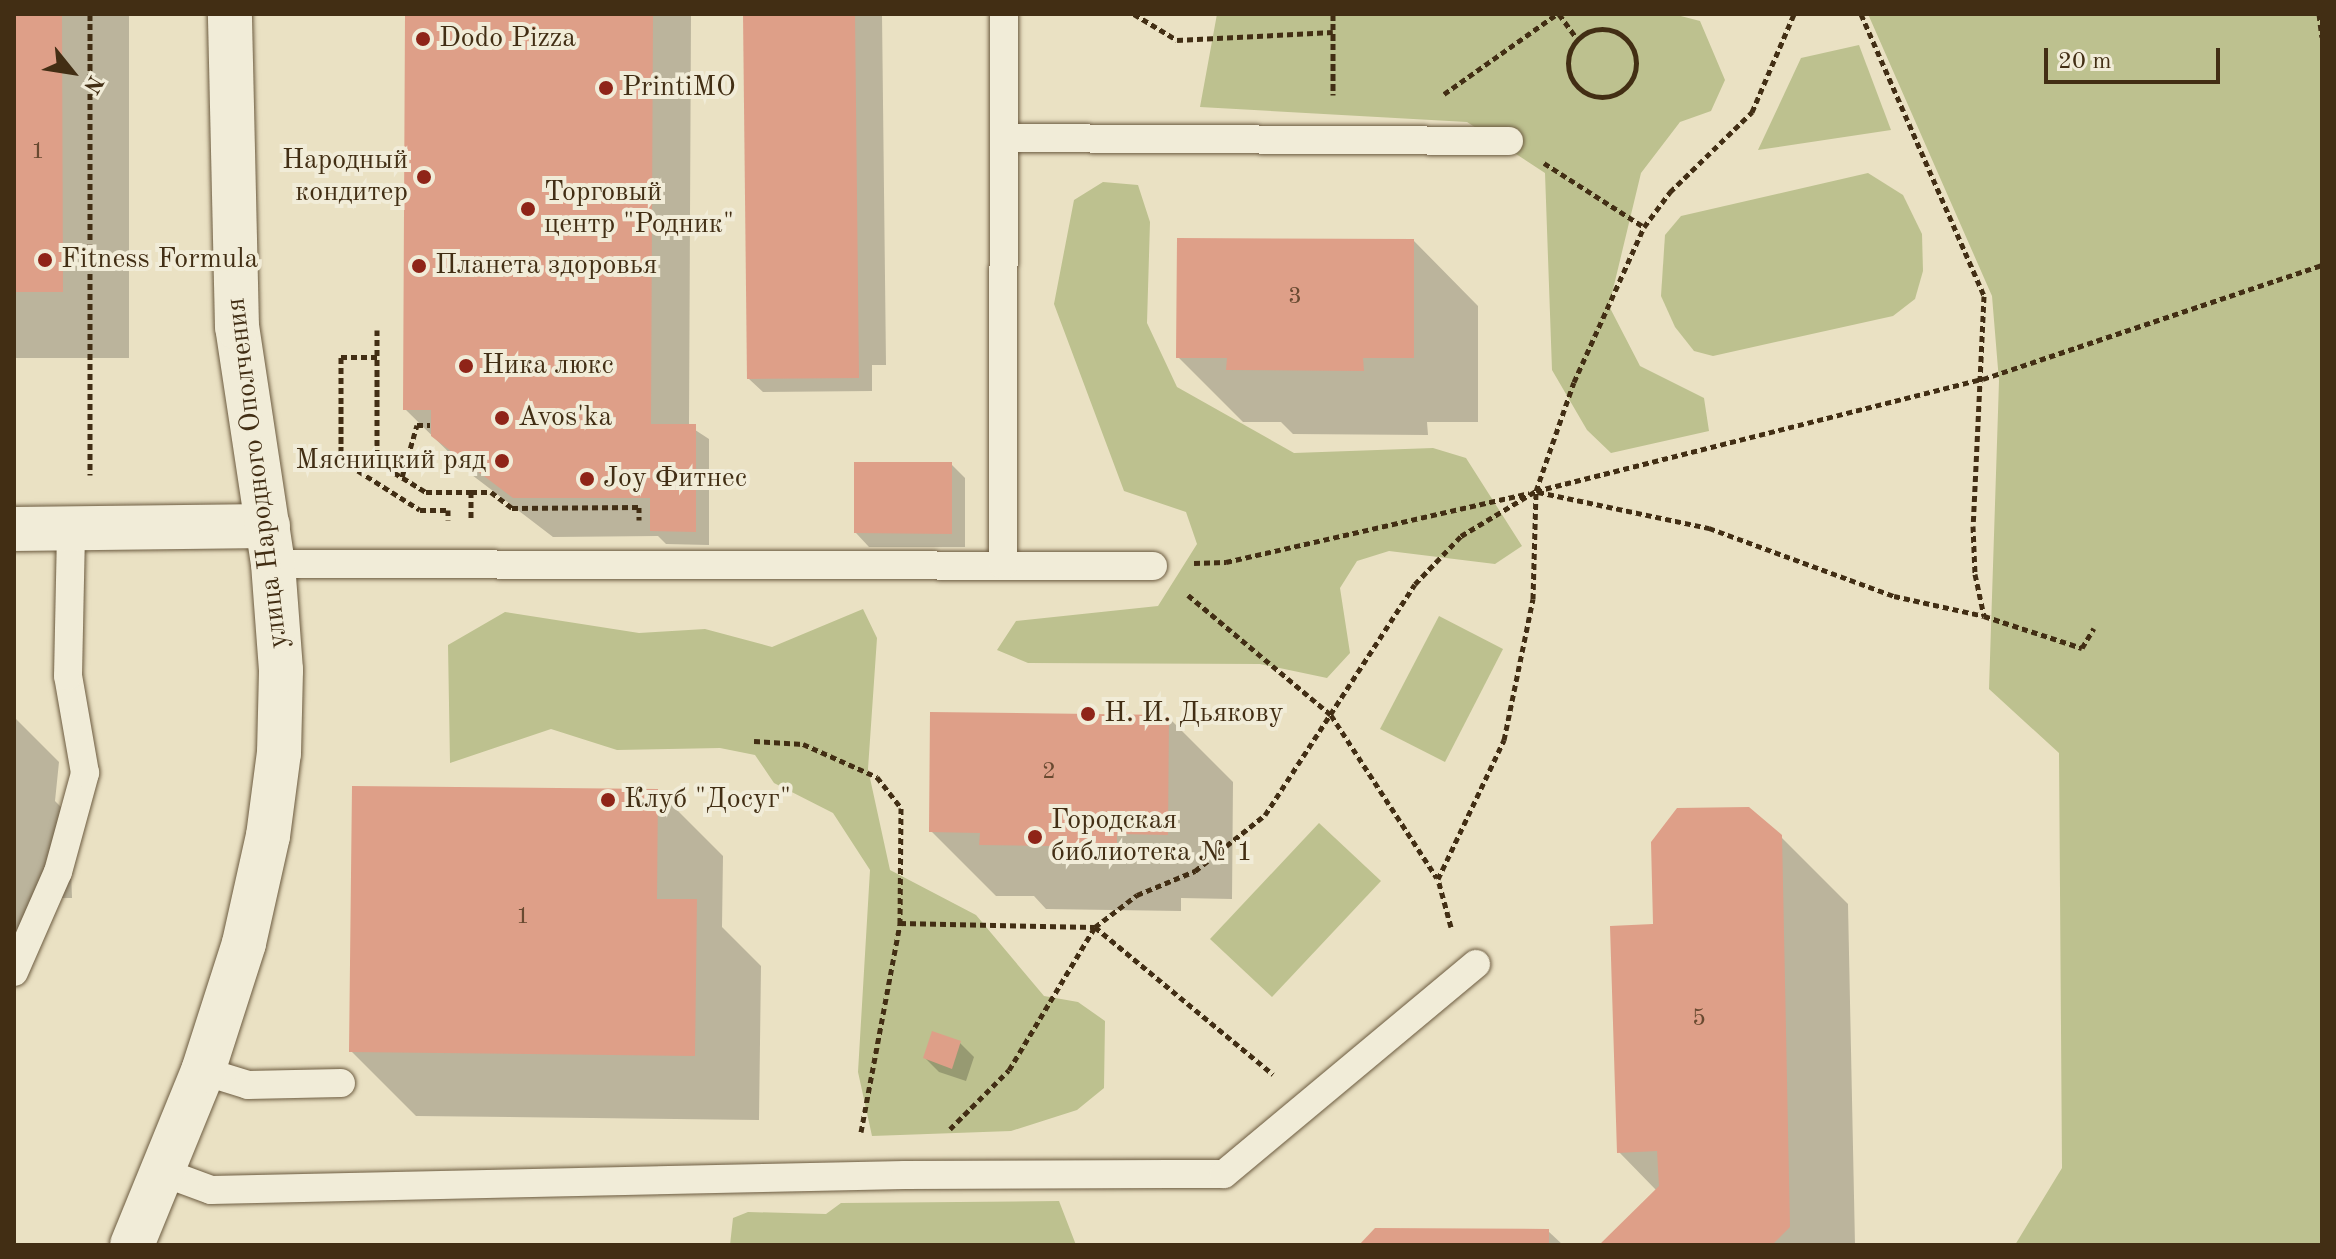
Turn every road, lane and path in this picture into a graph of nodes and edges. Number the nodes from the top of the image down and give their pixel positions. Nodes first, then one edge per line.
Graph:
1 (90, 14) edge
2 (230, 14) edge
3 (1004, 14) edge
4 (1134, 14) edge
5 (1333, 14) edge
6 (1558, 14) edge
7 (1794, 14) edge
8 (1861, 14) edge
9 (2319, 14) edge
10 (1333, 32) junction
11 (2322, 37) edge
12 (1577, 39) junction
13 (1004, 138) junction
14 (1333, 140) junction
15 (1416, 141) junction
16 (1509, 141) joint
17 (1644, 227) junction
18 (2322, 265) edge
19 (377, 330) dead end
20 (377, 357) junction
21 (1983, 379) junction
22 (430, 425) dead end
23 (402, 477) junction
24 (1536, 491) junction
25 (471, 492) junction
26 (471, 503) dead end
27 (639, 507) dead end
28 (80, 528) junction
29 (14, 529) edge
30 (271, 545) junction
31 (448, 565) junction
32 (1003, 565) junction
33 (1153, 566) junction
34 (1984, 616) junction
35 (2094, 628) dead end
36 (1331, 715) junction
37 (754, 741) dead end
38 (1438, 879) junction
39 (900, 923) junction
40 (1095, 927) junction
41 (1476, 964) joint
42 (14, 972) edge
43 (203, 1071) junction
44 (341, 1083) dead end
45 (1309, 1104) junction
46 (165, 1173) junction
47 (905, 1175) junction
48 (853, 1176) junction
49 (132, 1245) edge

1 - 28 path
2 - 30 main road, улица Народного Ополчения
3 - 13 lane
4 - 10 path
5 - 10 path
6 - 12 path
6 - 15 path
7 - 17 path
8 - 21 path
9 - 11 path
10 - 14 path
12 - 12 path
13 - 14 lane
13 - 32 lane
14 - 15 lane
15 - 16 lane
16 - 17 path
17 - 24 path
18 - 21 path
19 - 20 path
20 - 23 path
20 - 31 path
21 - 24 path
21 - 34 path
22 - 23 path
23 - 25 path
24 - 33 path
24 - 34 path
24 - 36 path
24 - 38 path
25 - 26 path
25 - 27 path
28 - 29 main road
28 - 30 main road
28 - 42 lane
30 - 31 lane
30 - 43 main road, улица Народного Ополчения
31 - 32 lane
32 - 33 lane
33 - 36 path
34 - 35 path
36 - 38 path
36 - 40 path
37 - 39 path
38 - 41 path
39 - 40 path
39 - 48 path
40 - 45 path
40 - 47 path
41 - 45 lane
43 - 44 lane
43 - 46 main road, улица Народного Ополчения
45 - 47 lane
46 - 48 lane
46 - 49 main road, улица Народного Ополчения
47 - 48 lane

